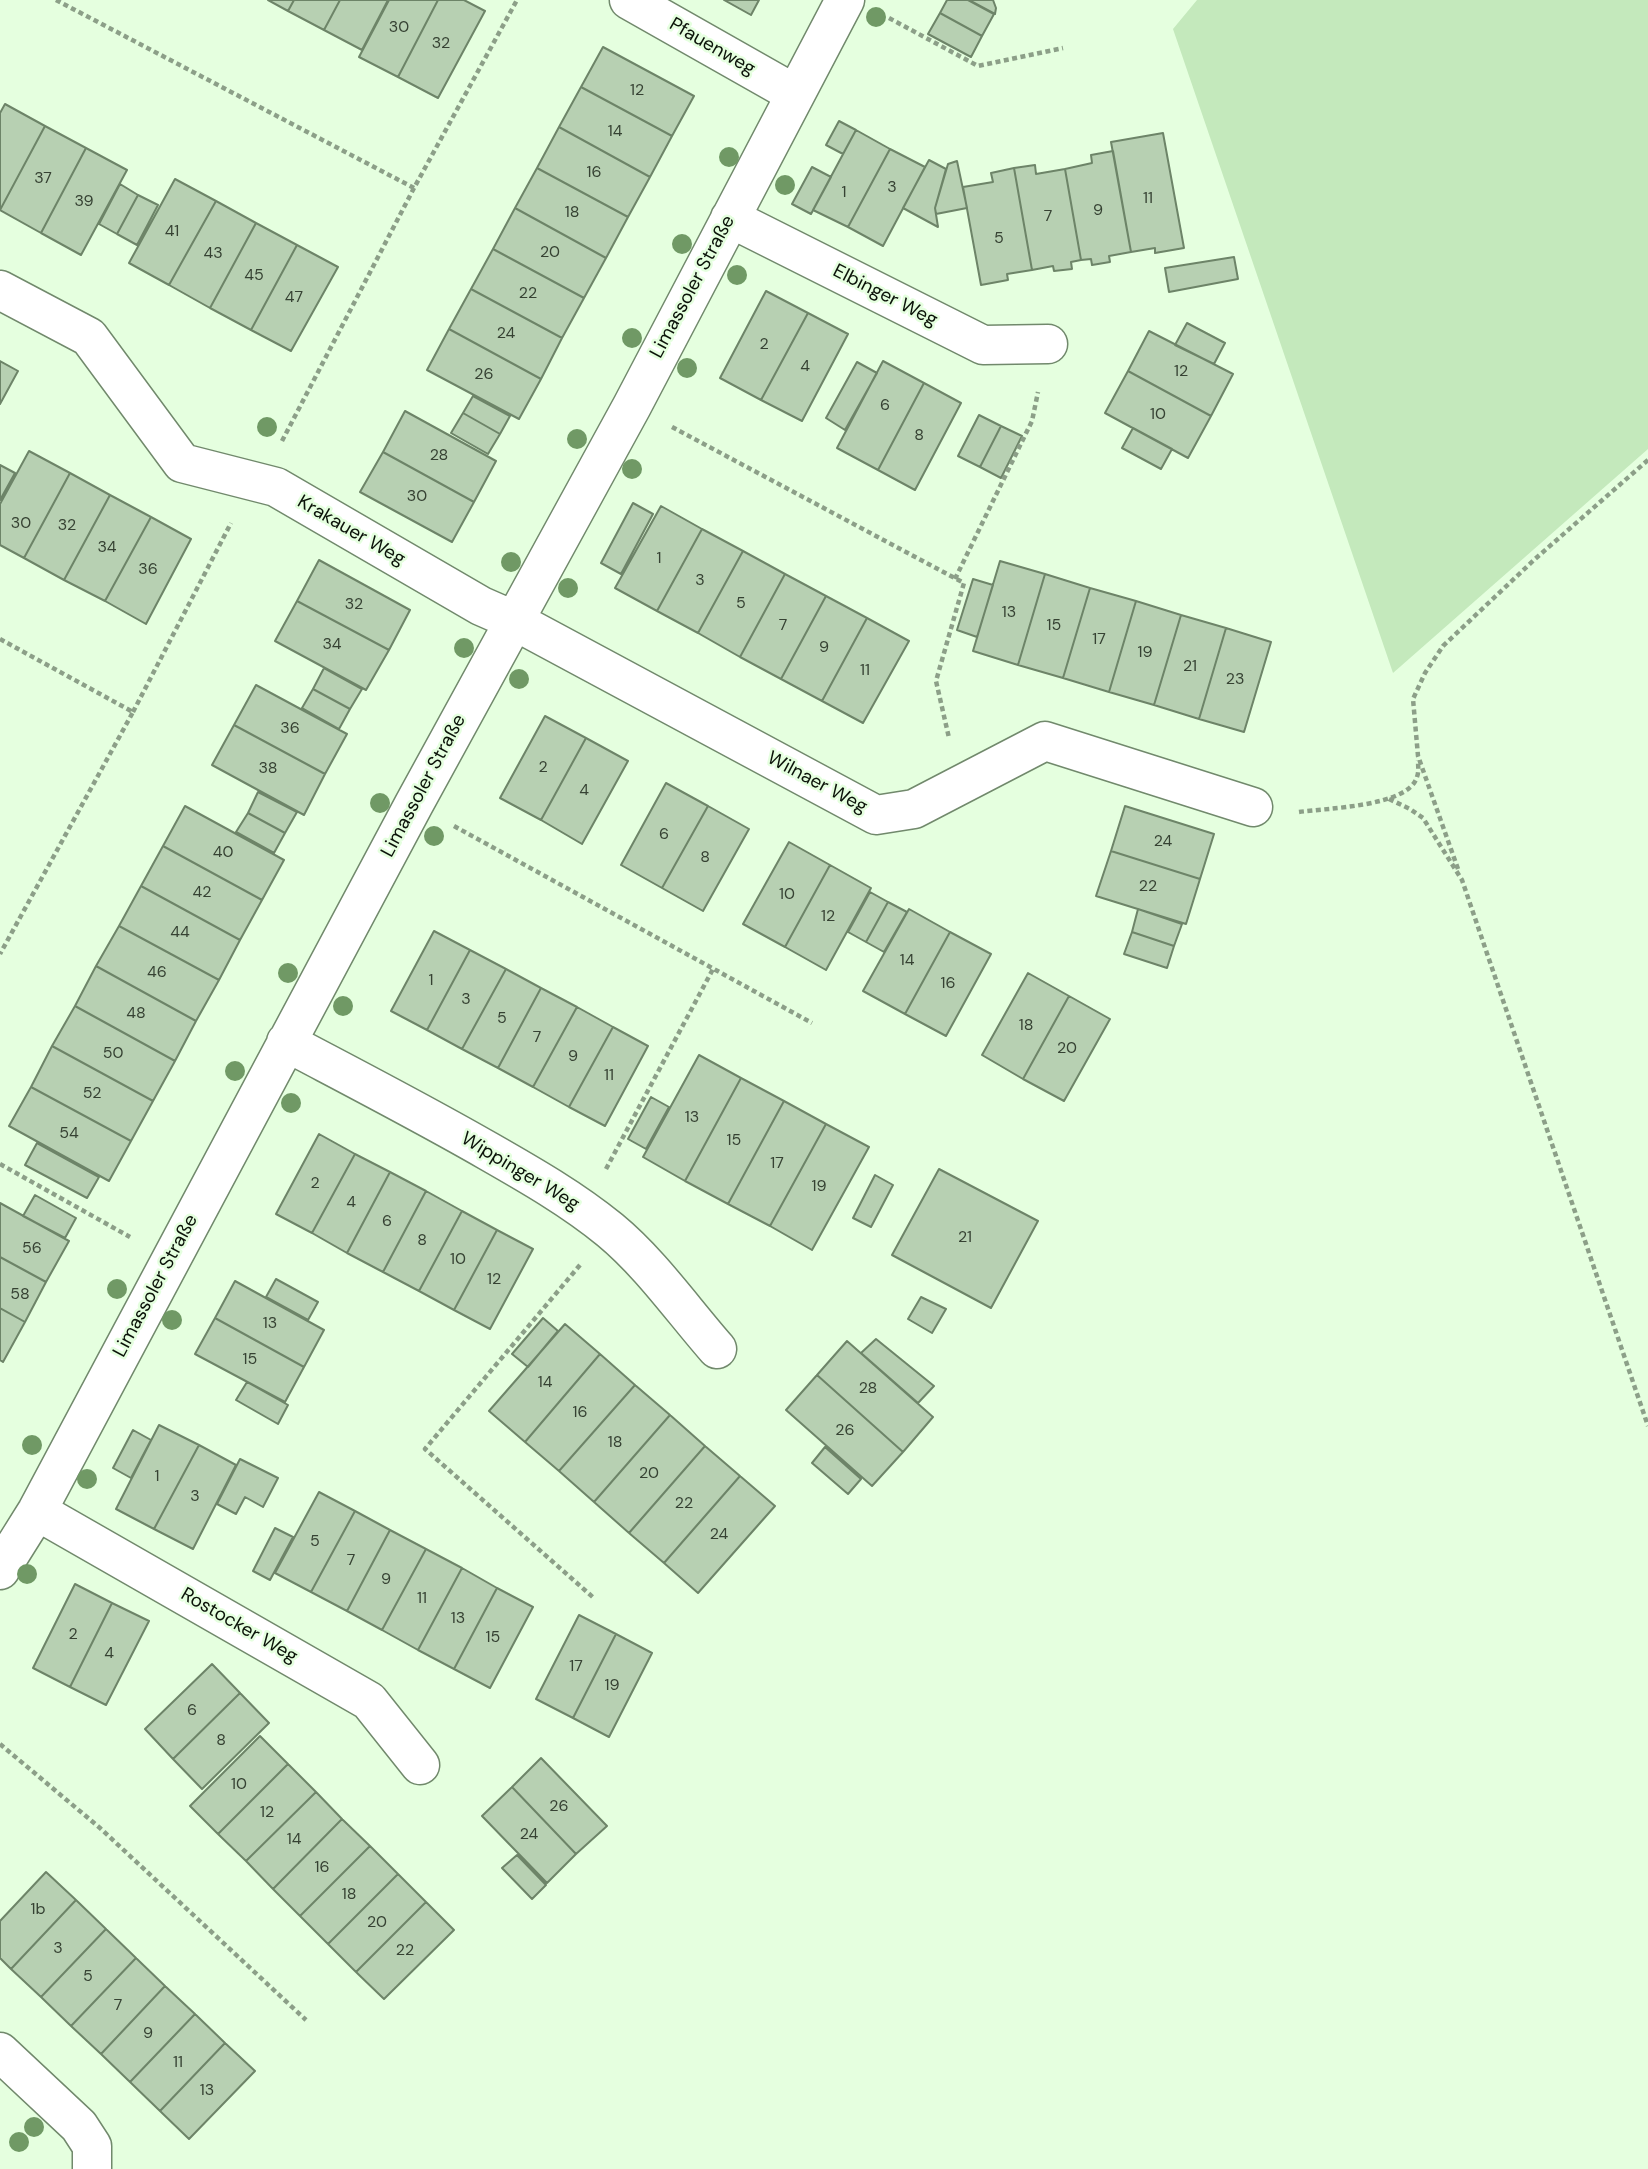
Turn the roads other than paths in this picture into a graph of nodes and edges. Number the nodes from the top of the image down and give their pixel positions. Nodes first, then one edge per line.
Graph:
1 (629, 0) edge
2 (845, 0) edge
3 (795, 94) junction
4 (730, 218) junction
5 (0, 290) edge
6 (1048, 344) road end
7 (513, 620) junction
8 (1253, 807) road end
9 (286, 1042) junction
10 (716, 1349) dead end
11 (37, 1511) junction
12 (0, 1570) edge
13 (420, 1765) dead end
14 (0, 2052) edge
15 (92, 2169) edge

1 - 3 street, Pfauenweg
2 - 3 street, Limassoler Straße
3 - 4 street, Limassoler Straße
4 - 6 street, Elbinger Weg
4 - 7 street, Limassoler Straße
5 - 7 street, Krakauer Weg
7 - 8 street, Wilnaer Weg
7 - 9 street, Limassoler Straße
9 - 10 street, Wippinger Weg
9 - 11 street, Limassoler Straße
11 - 12 street, Limassoler Straße
11 - 13 street, Rostocker Weg
14 - 15 street

